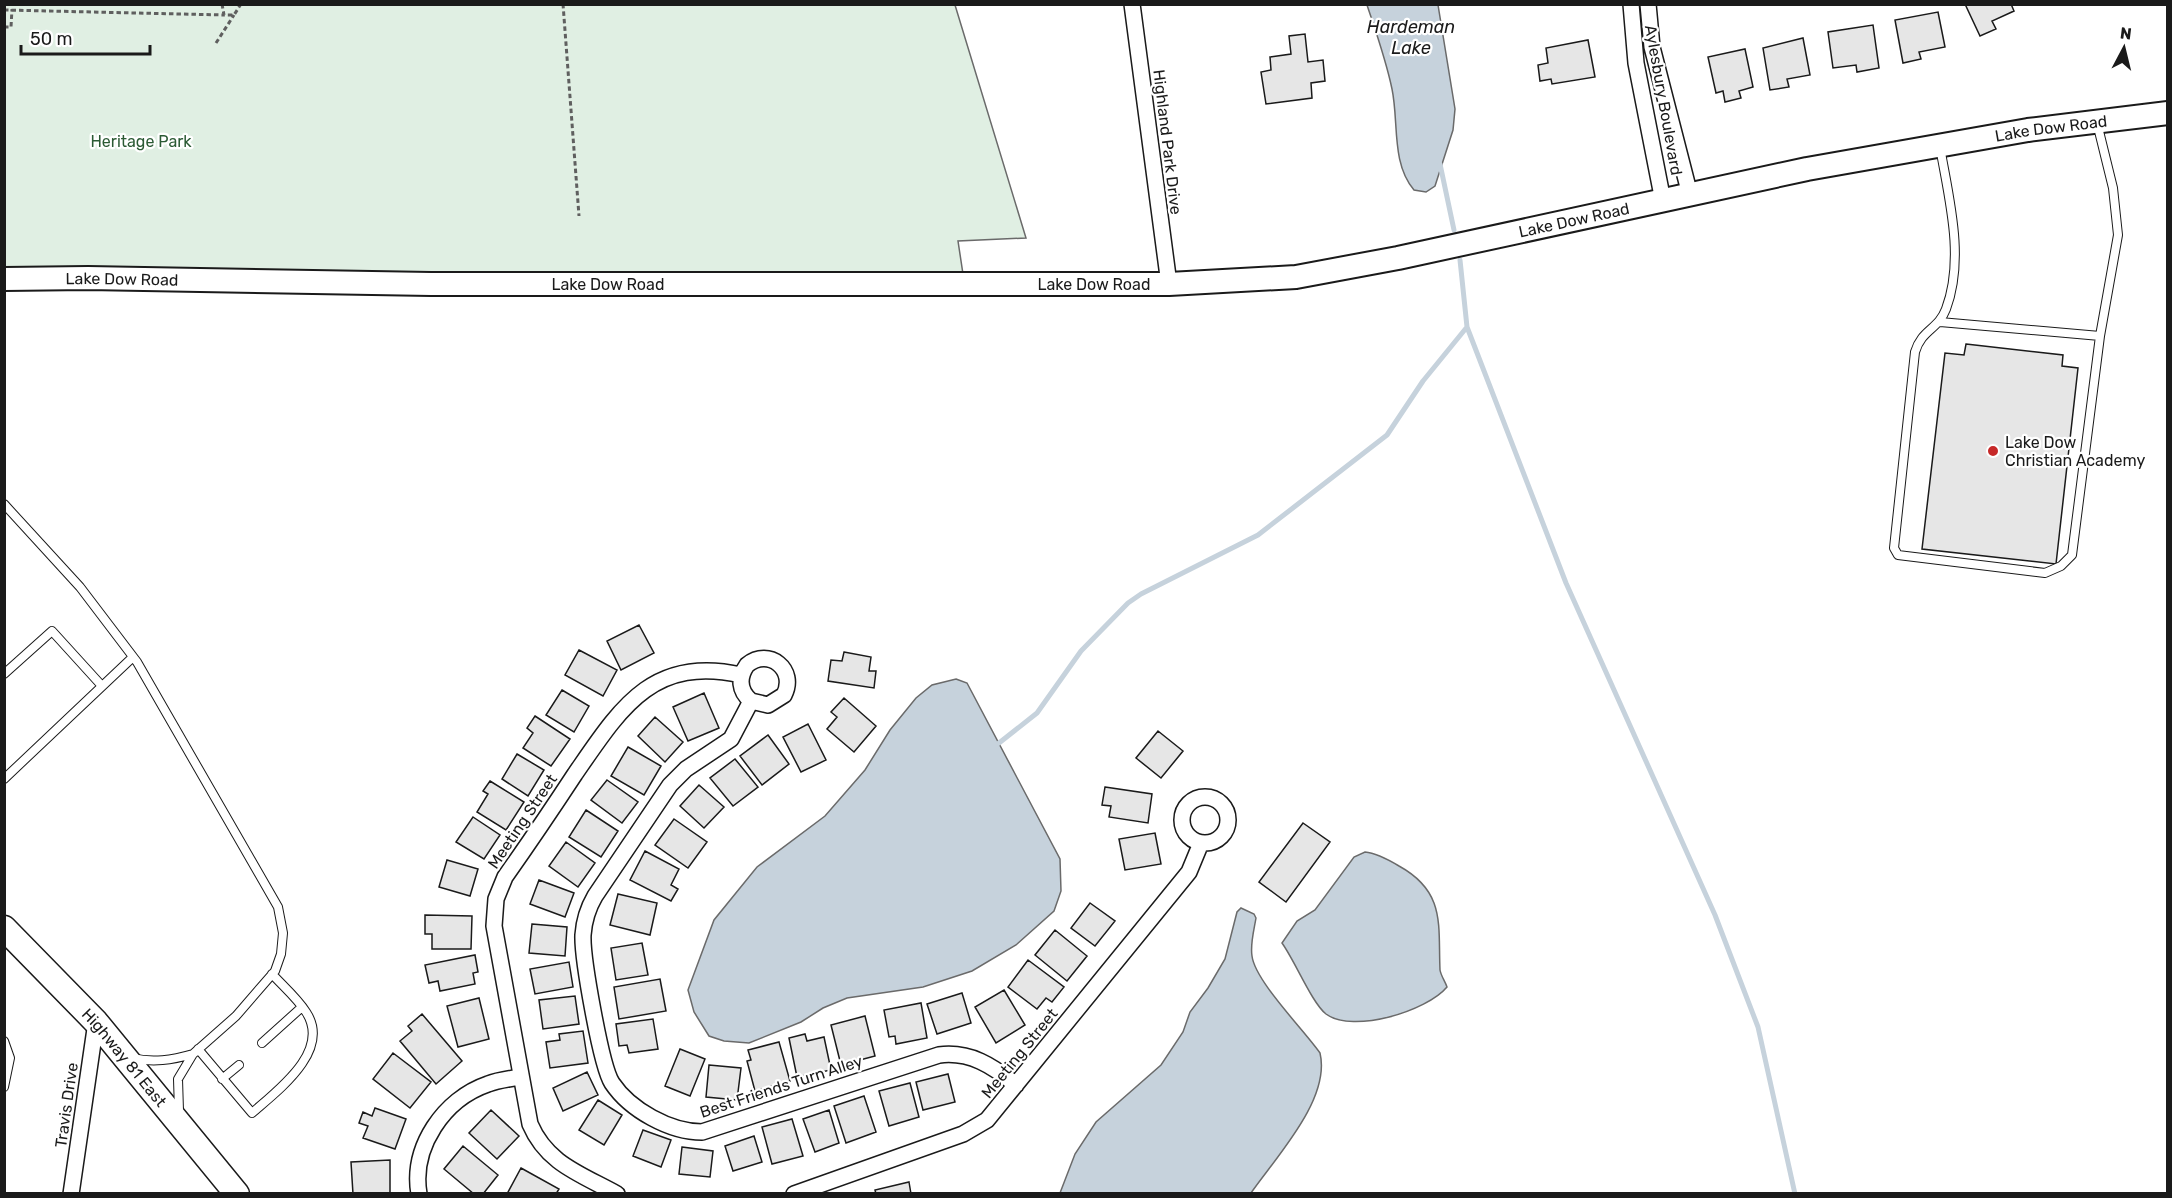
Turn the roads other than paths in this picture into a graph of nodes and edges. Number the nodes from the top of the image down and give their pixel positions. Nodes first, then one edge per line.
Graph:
1 (1132, 4) edge
2 (1631, 4) edge
3 (1648, 4) edge
4 (2168, 113) edge
5 (2097, 121) junction
6 (1940, 145) junction
7 (1690, 195) junction
8 (1663, 201) junction
9 (4, 279) edge
10 (1169, 284) junction
11 (1940, 322) junction
12 (2100, 336) junction
13 (4, 504) edge
14 (133, 657) junction
15 (4, 674) edge
16 (741, 675) junction
17 (102, 686) junction
18 (751, 701) junction
19 (4, 779) edge
20 (1201, 843) dead end
21 (4, 928) edge
22 (272, 974) junction
23 (302, 1007) junction
24 (96, 1022) junction
25 (4, 1041) edge
26 (262, 1043) dead end
27 (195, 1051) junction
28 (123, 1055) junction
29 (239, 1065) dead end
30 (520, 1077) junction
31 (222, 1079) junction
32 (1016, 1085) junction
33 (5, 1086) edge
34 (180, 1125) junction
35 (591, 1187) edge
36 (71, 1194) edge
37 (237, 1194) edge
38 (419, 1194) edge
39 (617, 1194) edge
40 (794, 1194) edge

1 - 10 street, Highland Park Drive
2 - 8 street, Aylesbury Boulevard
3 - 7 street, Aylesbury Boulevard
4 - 5 street, Lake Dow Road
5 - 6 street, Lake Dow Road
5 - 12 lane
6 - 7 street, Lake Dow Road
6 - 11 lane
7 - 8 street, Lake Dow Road
8 - 10 street, Lake Dow Road
9 - 10 street, Lake Dow Road
11 - 12 lane
11 - 12 lane
13 - 14 lane
14 - 17 lane
14 - 22 lane
15 - 17 lane
16 - 18 street
16 - 18 street
16 - 30 street, Meeting Street
17 - 19 lane
18 - 32 street, Best Friends Turn Alley
20 - 32 street, Meeting Street
21 - 24 main road, Highway 81 East
22 - 23 lane
22 - 27 lane
23 - 26 lane
23 - 31 lane
24 - 28 main road, Highway 81 East
24 - 36 street, Travis Drive
25 - 33 lane
27 - 28 lane
27 - 31 lane
27 - 34 lane
28 - 34 main road, Highway 81 East
29 - 31 lane
30 - 35 street, Meeting Street
30 - 38 street
32 - 40 street, Meeting Street
34 - 37 main road, Highway 81 East
35 - 39 street, Meeting Street

